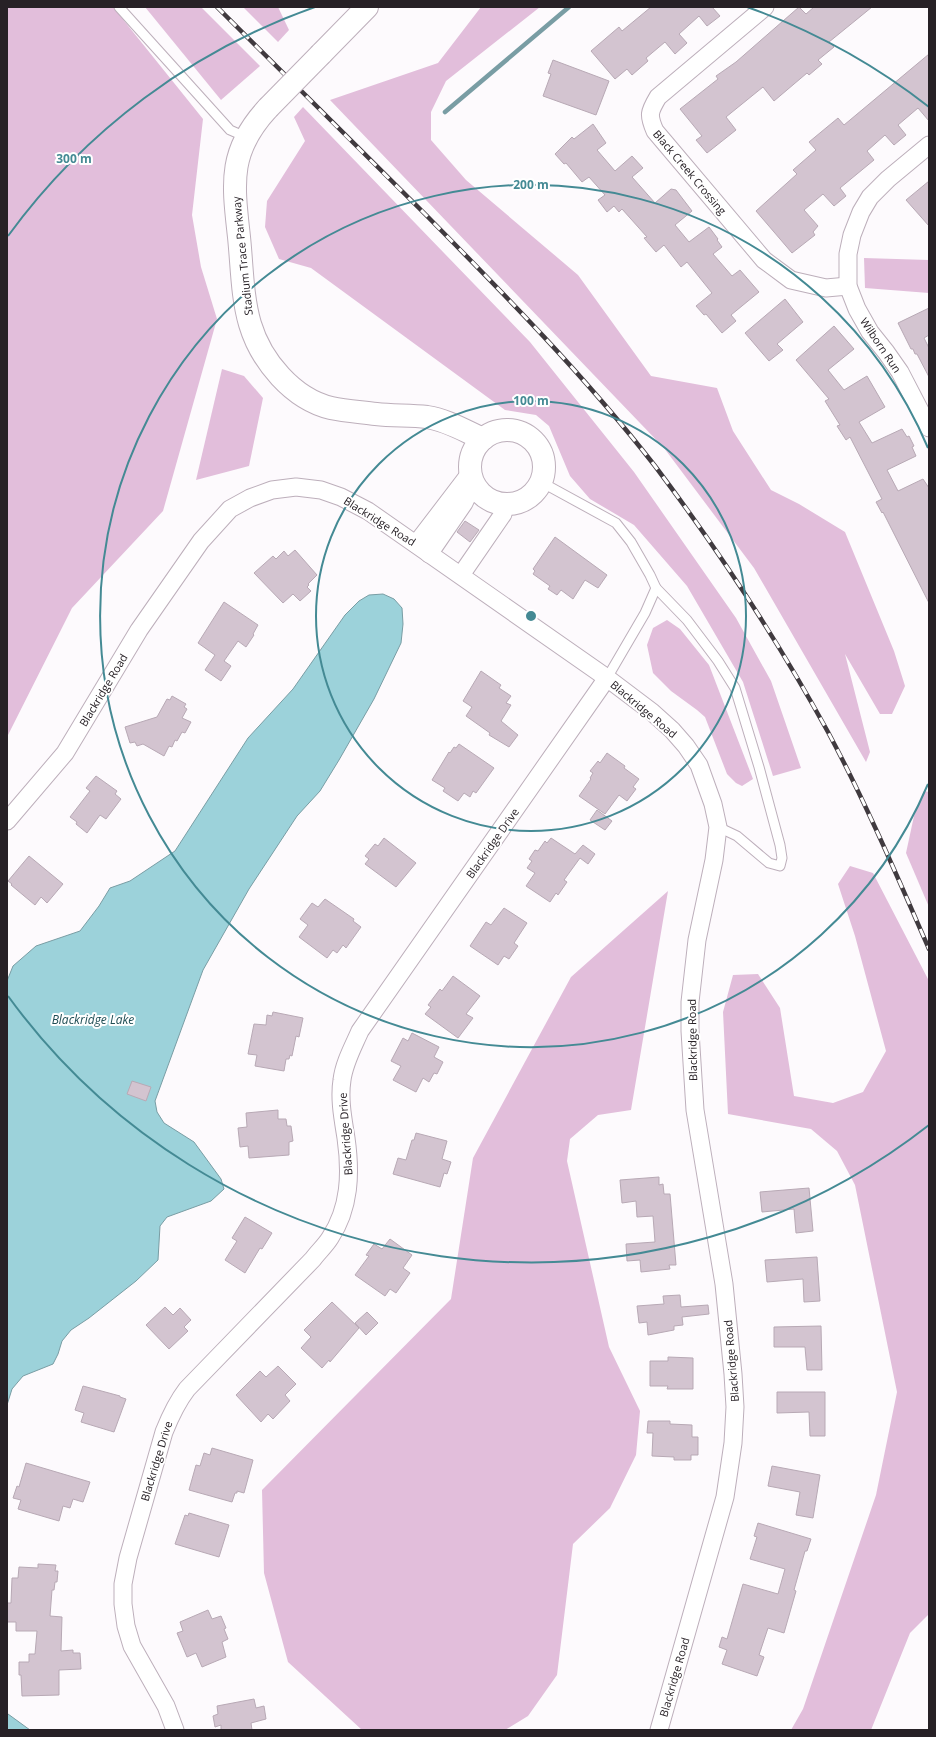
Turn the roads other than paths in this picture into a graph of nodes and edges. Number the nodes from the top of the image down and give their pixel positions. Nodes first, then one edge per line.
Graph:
1 (119, 7) edge
2 (367, 7) edge
3 (765, 7) edge
4 (246, 137) junction
5 (929, 145) edge
6 (848, 286) junction
7 (929, 428) edge
8 (483, 439) junction
9 (472, 477) junction
10 (541, 482) junction
11 (505, 504) junction
12 (423, 549) junction
13 (461, 575) junction
14 (656, 588) junction
15 (607, 678) junction
16 (7, 821) edge
17 (718, 826) junction
18 (176, 1730) edge
19 (659, 1730) edge

1 - 4 lane
2 - 4 street, Stadium Trace Parkway, bridge
3 - 6 street, Black Creek Crossing
4 - 8 street, Stadium Trace Parkway
5 - 6 street, Wilborn Run
6 - 7 street, Wilborn Run
8 - 9 street
8 - 10 street
9 - 11 street
9 - 12 street
10 - 11 street
10 - 14 lane
11 - 13 street
12 - 13 street, Blackridge Road
12 - 16 street, Blackridge Road
13 - 15 street, Blackridge Road
14 - 15 lane
14 - 17 lane
15 - 17 street, Blackridge Road
15 - 18 street, Blackridge Drive
17 - 19 street, Blackridge Road

